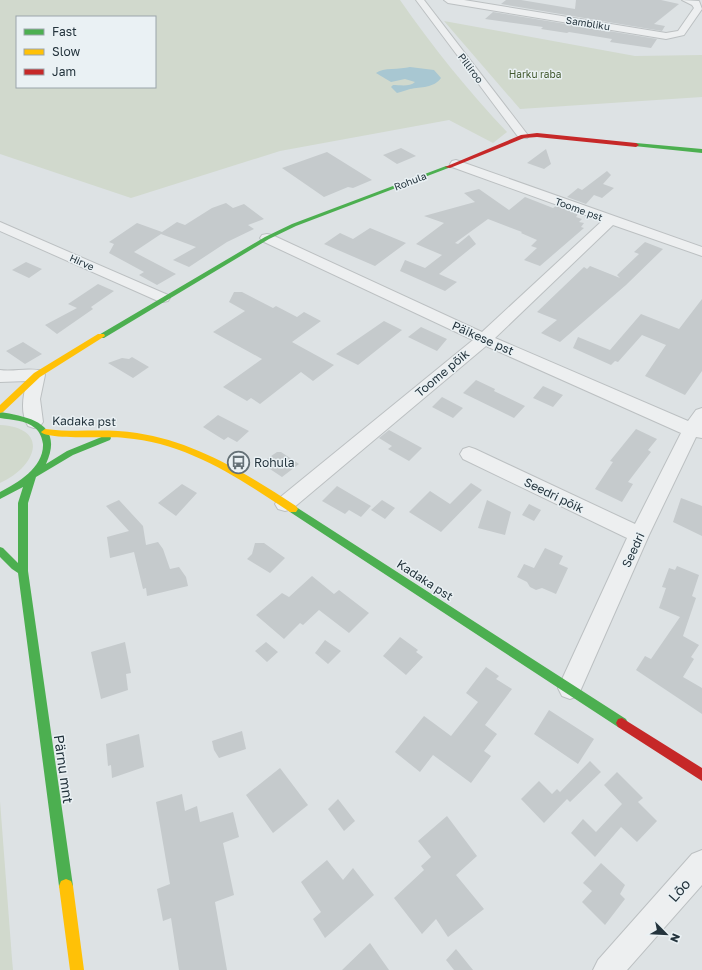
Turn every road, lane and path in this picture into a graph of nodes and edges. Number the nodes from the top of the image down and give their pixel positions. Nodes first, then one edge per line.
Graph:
1 (420, 0) edge
2 (450, 0) edge
3 (686, 0) edge
4 (523, 136) junction
5 (702, 151) edge
6 (456, 164) junction
7 (610, 220) junction
8 (0, 226) edge
9 (267, 238) junction
10 (702, 252) edge
11 (163, 298) junction
12 (484, 339) junction
13 (37, 375) junction
14 (0, 376) edge
15 (0, 397) edge
16 (4, 407) edge
17 (0, 415) edge
18 (34, 424) junction
19 (698, 425) edge
20 (121, 434) junction
21 (469, 454) dead end
22 (31, 478) junction
23 (0, 496) edge
24 (285, 504) junction
25 (639, 535) junction
26 (0, 551) edge
27 (23, 571) junction
28 (570, 688) junction
29 (702, 775) edge
30 (702, 864) edge
31 (77, 970) edge
32 (608, 970) edge

1 - 4 street, Pilliroo
2 - 3 street, Sambliku
4 - 5 main road, Rohula
4 - 6 main road, Rohula
6 - 7 street, Toome pst
6 - 9 main road, Rohula
7 - 10 street, Toome pst
7 - 12 street, Toome põik
8 - 11 street, Hirve
9 - 11 main road, Rohula
9 - 12 street, Päikese pst
11 - 13 main road, Rohula
12 - 19 street, Päikese pst
12 - 24 street, Toome põik
13 - 14 street
13 - 16 main road, Rohula
13 - 18 street
15 - 16 main road
16 - 18 main road
17 - 18 main road, Kadaka pst
18 - 20 main road, Kadaka pst
18 - 22 main road
19 - 25 street, Seedri
20 - 22 main road, Kadaka pst
20 - 24 main road, Kadaka pst
21 - 25 street, Seedri põik
22 - 23 main road
22 - 27 main road, Pärnu mnt
24 - 28 main road, Kadaka pst
25 - 28 street, Seedri
26 - 27 main road
27 - 31 main road, Pärnu mnt
28 - 29 main road, Kadaka pst
30 - 32 street, Lõo

